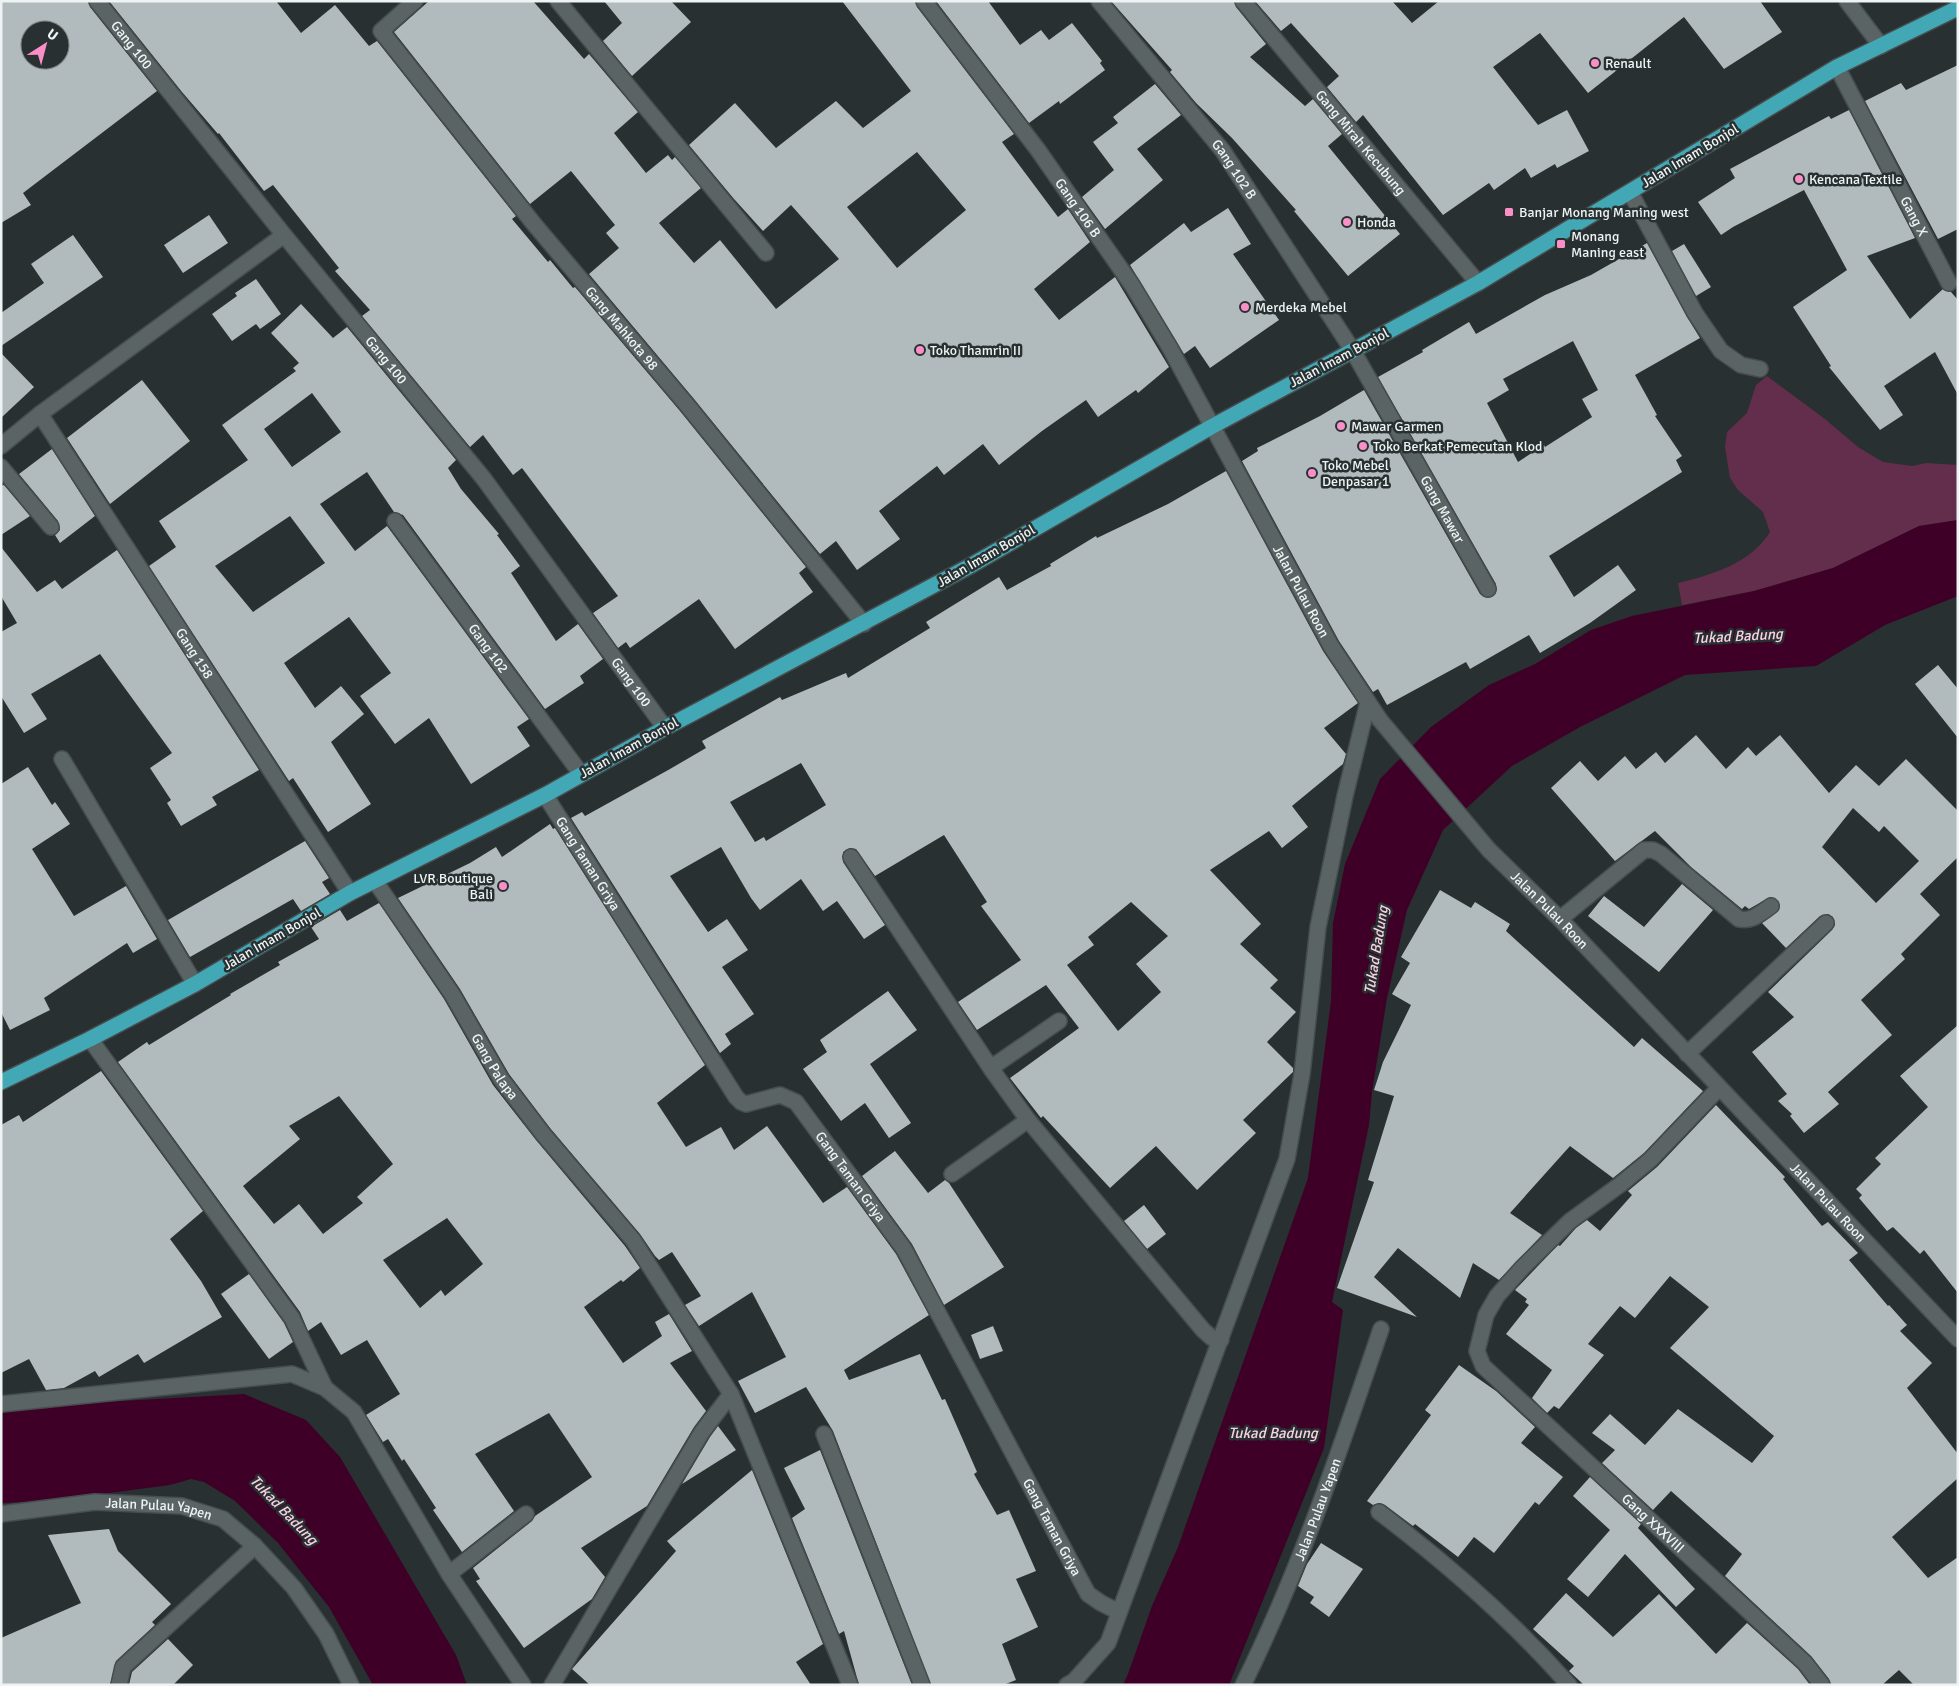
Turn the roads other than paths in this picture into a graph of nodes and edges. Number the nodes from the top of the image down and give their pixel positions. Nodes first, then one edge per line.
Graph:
1 (97, 1) edge
2 (415, 1) edge
3 (558, 1) edge
4 (924, 1) edge
5 (1099, 1) edge
6 (1243, 1) edge
7 (1847, 1) edge
8 (1958, 8) edge
9 (1881, 46) junction
10 (1837, 67) junction
11 (1630, 192) junction
12 (284, 235) junction
13 (766, 252) dead end
14 (1478, 283) junction
15 (1949, 283) dead end
16 (1353, 350) junction
17 (1760, 369) dead end
18 (40, 414) junction
19 (1211, 427) junction
20 (1, 446) edge
21 (1, 467) edge
22 (394, 521) dead end
23 (51, 527) dead end
24 (1488, 589) dead end
25 (864, 624) junction
26 (1368, 702) junction
27 (665, 728) junction
28 (62, 758) dead end
29 (582, 774) junction
30 (545, 795) junction
31 (851, 857) dead end
32 (376, 881) junction
33 (350, 893) junction
34 (1772, 906) dead end
35 (1560, 919) junction
36 (1826, 922) dead end
37 (195, 984) junction
38 (1059, 1021) dead end
39 (90, 1039) junction
40 (1687, 1054) junction
41 (992, 1070) junction
42 (1, 1082) edge
43 (1719, 1088) junction
44 (1028, 1120) junction
45 (952, 1174) dead end
46 (1381, 1329) dead end
47 (1958, 1339) edge
48 (1221, 1340) junction
49 (325, 1388) junction
50 (731, 1394) junction
51 (1, 1404) edge
52 (824, 1434) dead end
53 (1379, 1512) dead end
54 (1, 1514) edge
55 (526, 1514) dead end
56 (255, 1546) junction
57 (449, 1574) junction
58 (1119, 1612) junction
59 (112, 1685) edge
60 (119, 1685) edge
61 (351, 1685) edge
62 (523, 1685) edge
63 (552, 1685) edge
64 (850, 1685) edge
65 (922, 1685) edge
66 (1067, 1685) edge
67 (1243, 1685) edge
68 (1569, 1685) edge
69 (1822, 1685) edge

1 - 12 street, Gang 100
2 - 25 street, Gang Mahkota 98
3 - 13 street
4 - 19 street, Gang 106 B
5 - 16 street, Gang 102 B
6 - 14 street, Gang Mirah Kecubung
7 - 9 street
8 - 9 highway, Jalan Imam Bonjol
9 - 10 highway, Jalan Imam Bonjol
10 - 11 highway, Jalan Imam Bonjol
10 - 15 street, Gang X
11 - 14 highway, Jalan Imam Bonjol
11 - 17 street
12 - 18 street
12 - 27 street, Gang 100
14 - 16 highway, Jalan Imam Bonjol
16 - 19 highway, Jalan Imam Bonjol
16 - 24 street, Gang Mawar
18 - 20 street
18 - 33 street, Gang 158
19 - 25 highway, Jalan Imam Bonjol
19 - 26 street, Jalan Pulau Roon
21 - 23 street
22 - 29 street, Gang 102
25 - 27 highway, Jalan Imam Bonjol
26 - 35 street, Jalan Pulau Roon
26 - 48 street
27 - 29 highway, Jalan Imam Bonjol
28 - 37 street
29 - 30 highway, Jalan Imam Bonjol
30 - 32 highway, Jalan Imam Bonjol
30 - 58 street, Gang Taman Griya
31 - 41 street
32 - 33 highway, Jalan Imam Bonjol
32 - 50 street, Gang Palapa
33 - 37 highway, Jalan Imam Bonjol
34 - 35 street
35 - 40 street, Jalan Pulau Roon
36 - 40 street
37 - 39 highway, Jalan Imam Bonjol
38 - 41 street
39 - 42 highway, Jalan Imam Bonjol
39 - 49 street
40 - 43 street, Jalan Pulau Roon
41 - 44 street
43 - 47 street, Jalan Pulau Roon
43 - 69 street, Gang XXXVIII
44 - 45 street
44 - 48 street
46 - 67 street, Jalan Pulau Yapen
48 - 58 street
49 - 51 street
49 - 57 street
50 - 63 street
50 - 64 street, Gang Palapa
52 - 65 street
53 - 68 street
54 - 56 street, Jalan Pulau Yapen
55 - 57 street
56 - 60 street
56 - 61 street, Jalan Pulau Yapen
57 - 62 street
58 - 66 street
59 - 60 street

